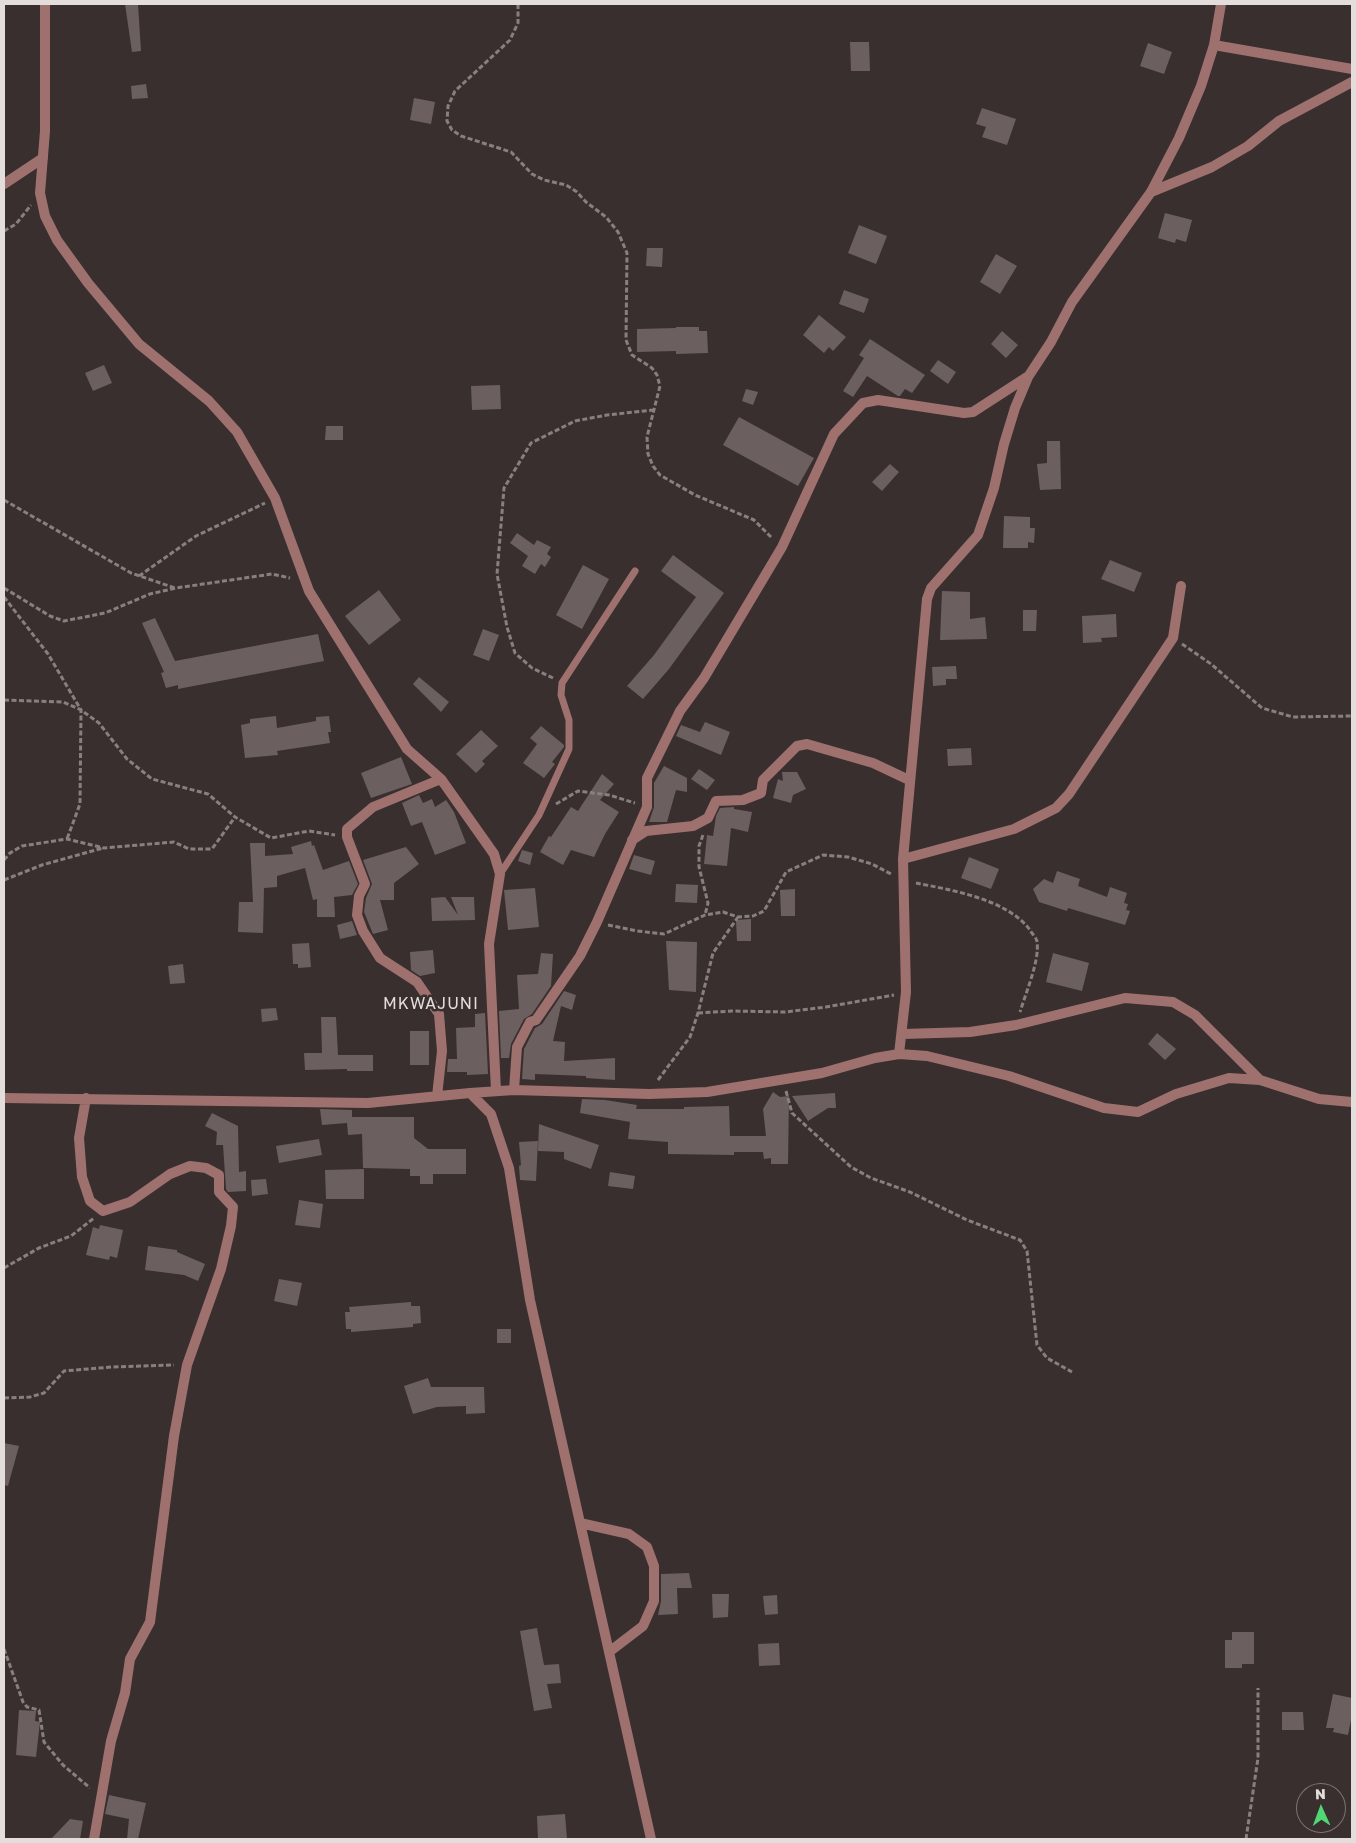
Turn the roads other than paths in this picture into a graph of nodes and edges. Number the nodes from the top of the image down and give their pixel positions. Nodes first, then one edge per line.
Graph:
1 (45, 4) edge
2 (1221, 4) edge
3 (1214, 45) junction
4 (1352, 69) edge
5 (1352, 82) edge
6 (43, 158) junction
7 (4, 184) edge
8 (1151, 192) junction
9 (1028, 376) junction
10 (636, 571) dead end
11 (1181, 586) dead end
12 (441, 779) junction
13 (909, 780) junction
14 (631, 841) junction
15 (903, 859) junction
16 (500, 874) junction
17 (903, 1034) junction
18 (899, 1054) junction
19 (1260, 1080) junction
20 (514, 1090) junction
21 (496, 1091) junction
22 (470, 1093) junction
23 (437, 1096) junction
24 (4, 1098) edge
25 (86, 1098) junction
26 (1352, 1102) edge
27 (580, 1523) junction
28 (609, 1652) junction
29 (94, 1839) edge
30 (651, 1839) edge

1 - 6 street
2 - 3 street
3 - 4 street
3 - 8 street
5 - 8 street
6 - 7 street
6 - 12 street
8 - 9 street
9 - 13 street
9 - 14 street
10 - 16 lane
11 - 15 street
12 - 16 street
12 - 23 street
13 - 14 street
13 - 15 street
14 - 20 street
15 - 17 street
16 - 21 street
17 - 18 street
17 - 19 street
18 - 19 street
18 - 20 street
19 - 26 street
20 - 21 street
21 - 22 street
22 - 23 street
22 - 27 street
23 - 25 street
24 - 25 street
25 - 29 street
27 - 28 street
27 - 28 street
28 - 30 street

